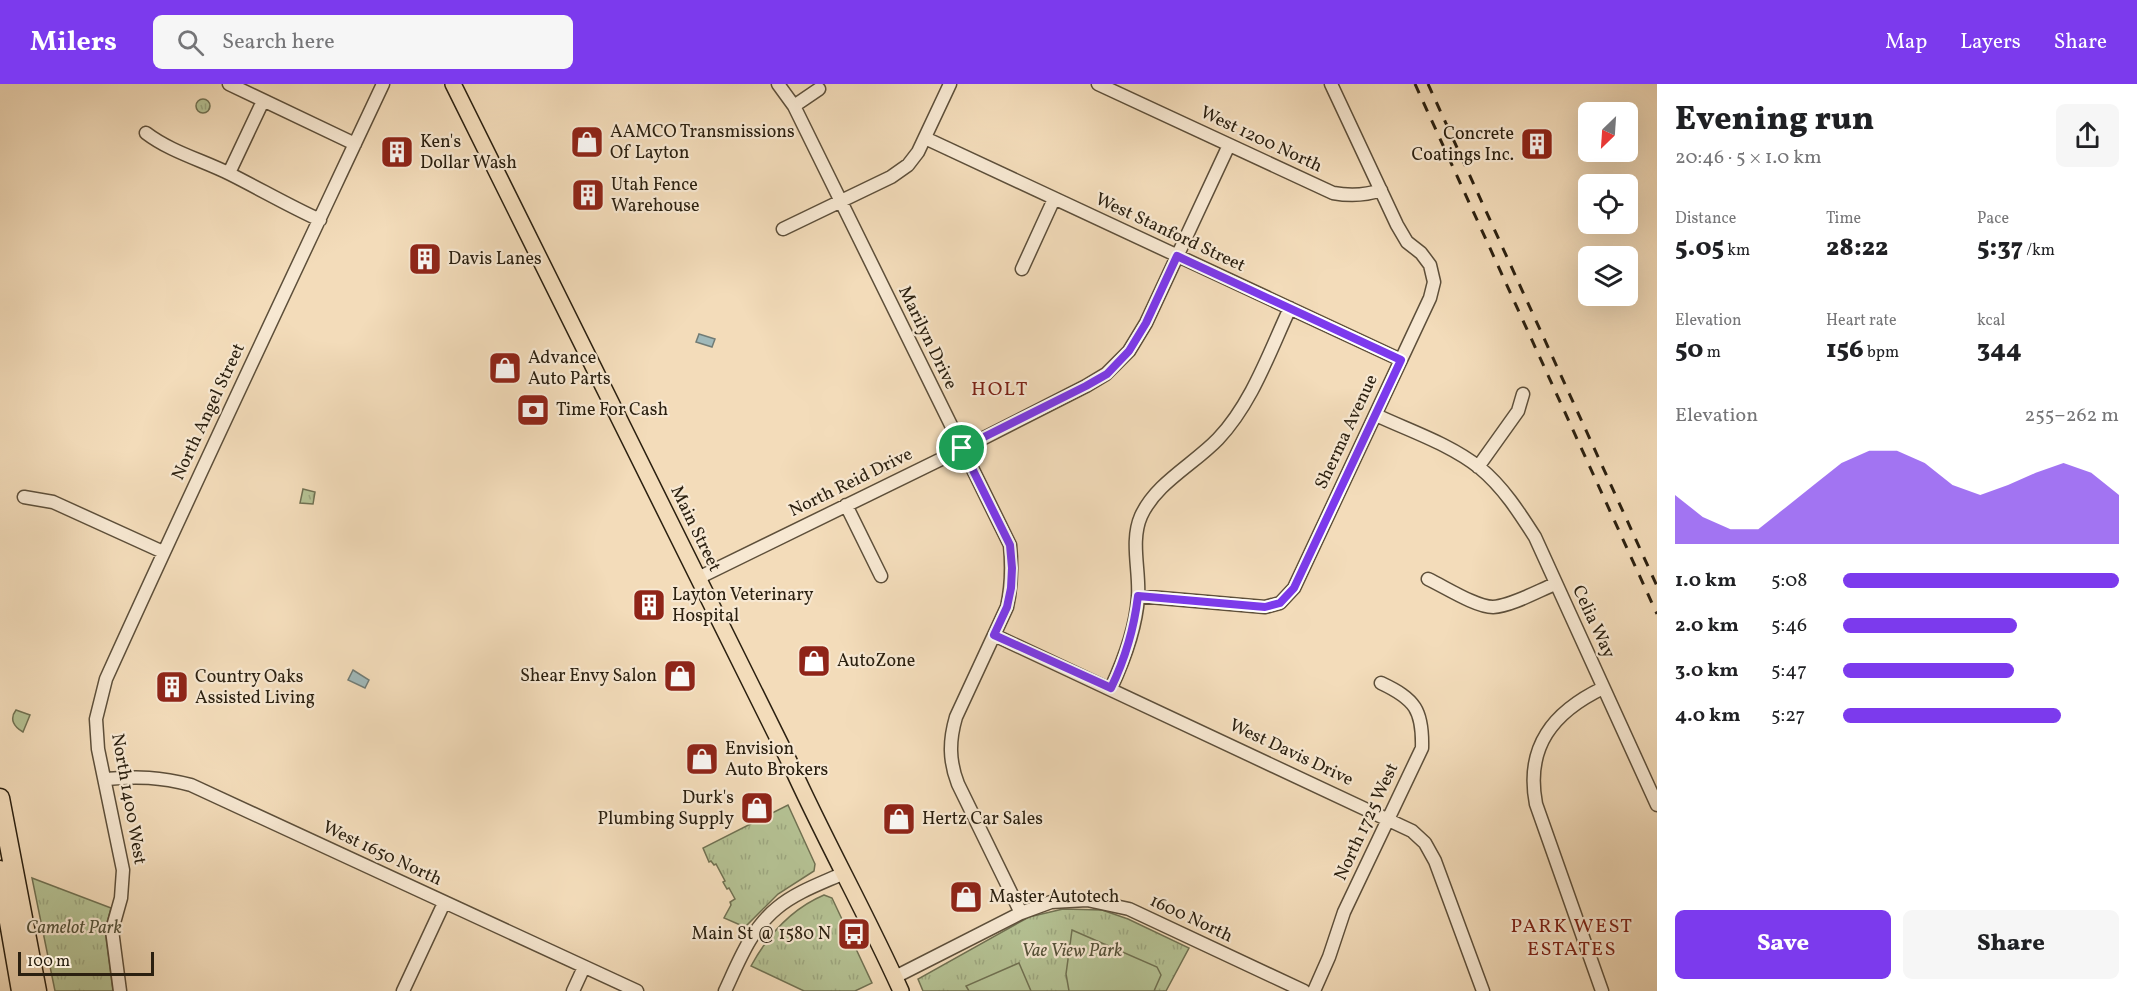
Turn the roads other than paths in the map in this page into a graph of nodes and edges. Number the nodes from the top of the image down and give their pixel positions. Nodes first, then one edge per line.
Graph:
1 (229, 84) edge
2 (383, 84) edge
3 (453, 84) edge
4 (778, 84) edge
5 (950, 84) edge
6 (1098, 84) edge
7 (1331, 84) edge
8 (819, 89) dead end
9 (263, 101) junction
10 (794, 106) junction
11 (146, 133) dead end
12 (925, 138) junction
13 (355, 144) junction
14 (1229, 145) junction
15 (229, 173) junction
16 (1381, 190) junction
17 (1054, 199) junction
18 (840, 202) junction
19 (320, 220) junction
20 (783, 229) dead end
21 (1177, 256) junction
22 (1022, 269) dead end
23 (1290, 308) junction
24 (1401, 360) junction
25 (1523, 394) dead end
26 (1376, 415) junction
27 (962, 448) junction
28 (1478, 467) junction
29 (24, 497) dead end
30 (846, 505) junction
31 (163, 552) junction
32 (881, 576) dead end
33 (698, 578) junction
34 (1428, 579) dead end
35 (1555, 584) junction
36 (1138, 596) junction
37 (994, 635) junction
38 (1382, 683) dead end
39 (1603, 687) junction
40 (1111, 688) junction
41 (100, 698) joint
42 (105, 779) junction
43 (0, 798) edge
44 (1657, 805) edge
45 (1389, 819) junction
46 (0, 870) edge
47 (844, 873) junction
48 (444, 903) junction
49 (1022, 913) junction
50 (584, 967) junction
51 (898, 984) edge
52 (21, 991) edge
53 (37, 991) edge
54 (120, 991) edge
55 (403, 991) edge
56 (573, 991) edge
57 (637, 991) edge
58 (725, 991) edge
59 (1304, 991) edge
60 (1314, 991) edge
61 (1483, 991) edge
62 (1602, 991) edge

1 - 9 street
2 - 13 street, North Angel Street
3 - 33 main road, Main Street
4 - 10 street, Marilyn Drive
5 - 12 street
6 - 14 street, West 1200 North
7 - 16 street, Sherma Avenue
8 - 10 street
9 - 13 street
9 - 15 street
10 - 18 street, Marilyn Drive
11 - 15 street
12 - 17 street, West Stanford Street
12 - 18 street
13 - 19 street, North Angel Street
14 - 16 street, West 1200 North
14 - 21 street, North Reid Drive
15 - 19 street
16 - 24 street, Sherma Avenue
17 - 21 street, West Stanford Street
17 - 22 street
18 - 20 street
18 - 27 street, Marilyn Drive
19 - 31 street, North Angel Street
21 - 23 street, West Stanford Street
21 - 27 street, North Reid Drive
23 - 24 street, West Stanford Street
23 - 36 street
24 - 26 street, Sherma Avenue
25 - 28 street
26 - 28 street, Celia Way
26 - 36 street, Sherma Avenue
27 - 30 street, North Reid Drive
27 - 37 street, Marilyn Drive
28 - 35 street, Celia Way
29 - 31 street
30 - 32 street
30 - 33 street, North Reid Drive
31 - 41 street, North Angel Street
33 - 47 main road, Main Street
34 - 35 street
35 - 39 street, Celia Way
36 - 40 street
37 - 40 street, West Davis Drive
37 - 49 street, Marilyn Drive
38 - 45 street, North 1725 West
39 - 44 street, Celia Way
39 - 62 street
40 - 45 street, West Davis Drive
41 - 42 street, North 1400 West
42 - 48 street, West 1650 North
42 - 54 street, North 1400 West
43 - 53 highway
45 - 60 street, North 1725 West
45 - 61 street, West Davis Drive
46 - 52 highway
47 - 51 main road, Main Street
47 - 58 street
48 - 50 street, West 1650 North
48 - 55 street
49 - 51 street, 1600 North
49 - 59 street, 1600 North
50 - 56 street
50 - 57 street, West 1650 North

